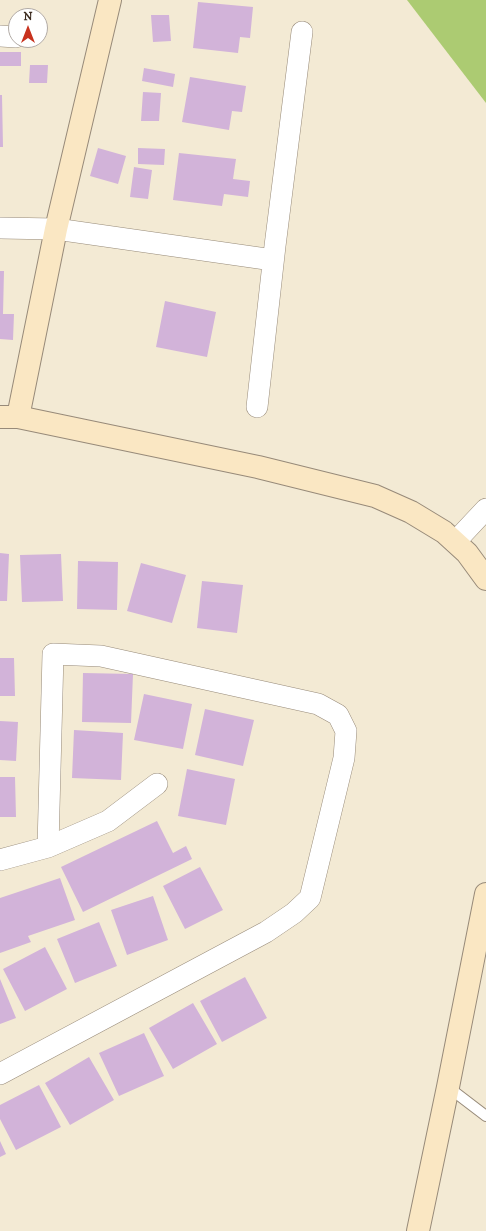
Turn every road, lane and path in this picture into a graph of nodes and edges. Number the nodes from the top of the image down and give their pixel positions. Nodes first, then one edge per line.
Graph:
1 (110, 0) edge
2 (302, 32) dead end
3 (0, 228) edge
4 (56, 229) junction
5 (273, 260) junction
6 (257, 407) dead end
7 (9, 417) edge
8 (486, 509) edge
9 (455, 542) junction
10 (486, 579) edge
11 (157, 784) dead end
12 (48, 847) junction
13 (0, 860) edge
14 (486, 894) edge
15 (0, 1074) edge
16 (448, 1087) junction
17 (486, 1116) edge
18 (418, 1231) edge

1 - 4 street
2 - 5 street
3 - 4 street
4 - 5 street
4 - 7 street
5 - 6 street
7 - 9 street
8 - 9 street
9 - 10 street
11 - 12 street
12 - 13 street
12 - 15 street
14 - 16 street
16 - 17 lane
16 - 18 street

